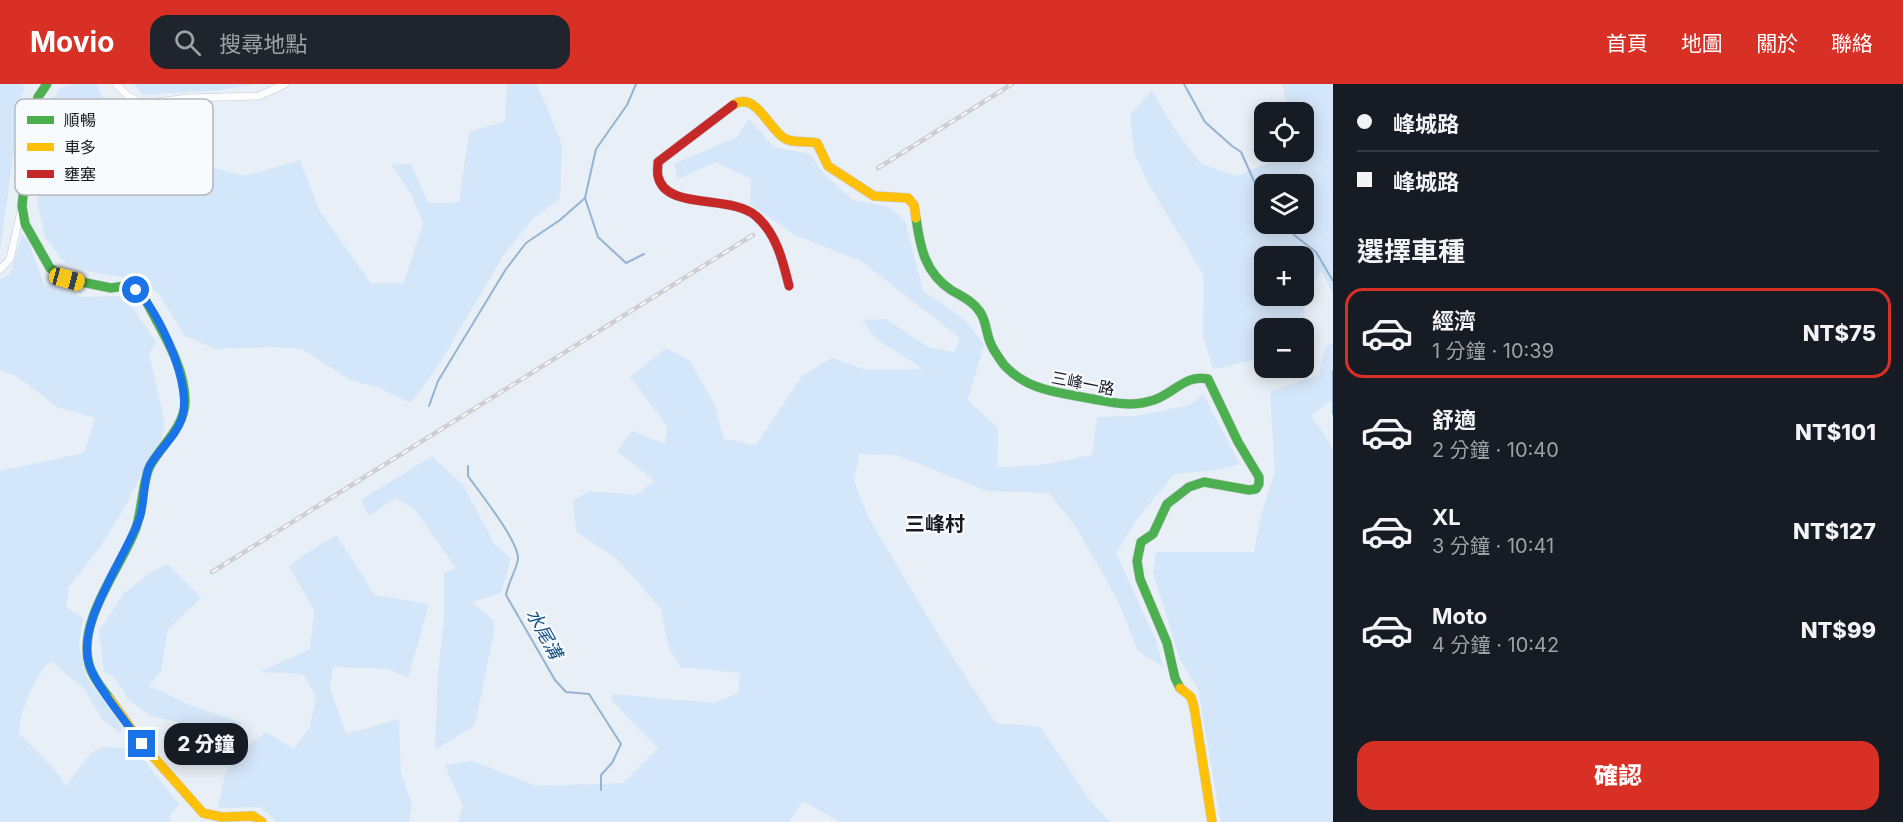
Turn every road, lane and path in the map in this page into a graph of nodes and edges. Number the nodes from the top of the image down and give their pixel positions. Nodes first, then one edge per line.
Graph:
1 (47, 84) edge
2 (116, 84) edge
3 (285, 84) edge
4 (38, 99) edge
5 (134, 99) edge
6 (180, 99) edge
7 (23, 195) edge
8 (22, 206) junction
9 (0, 270) edge
10 (789, 286) dead end
11 (262, 822) edge
12 (1212, 822) edge

1 - 4 street
2 - 5 street
3 - 6 street
7 - 8 street
8 - 9 street
8 - 11 street
10 - 12 street, 三峰一路

